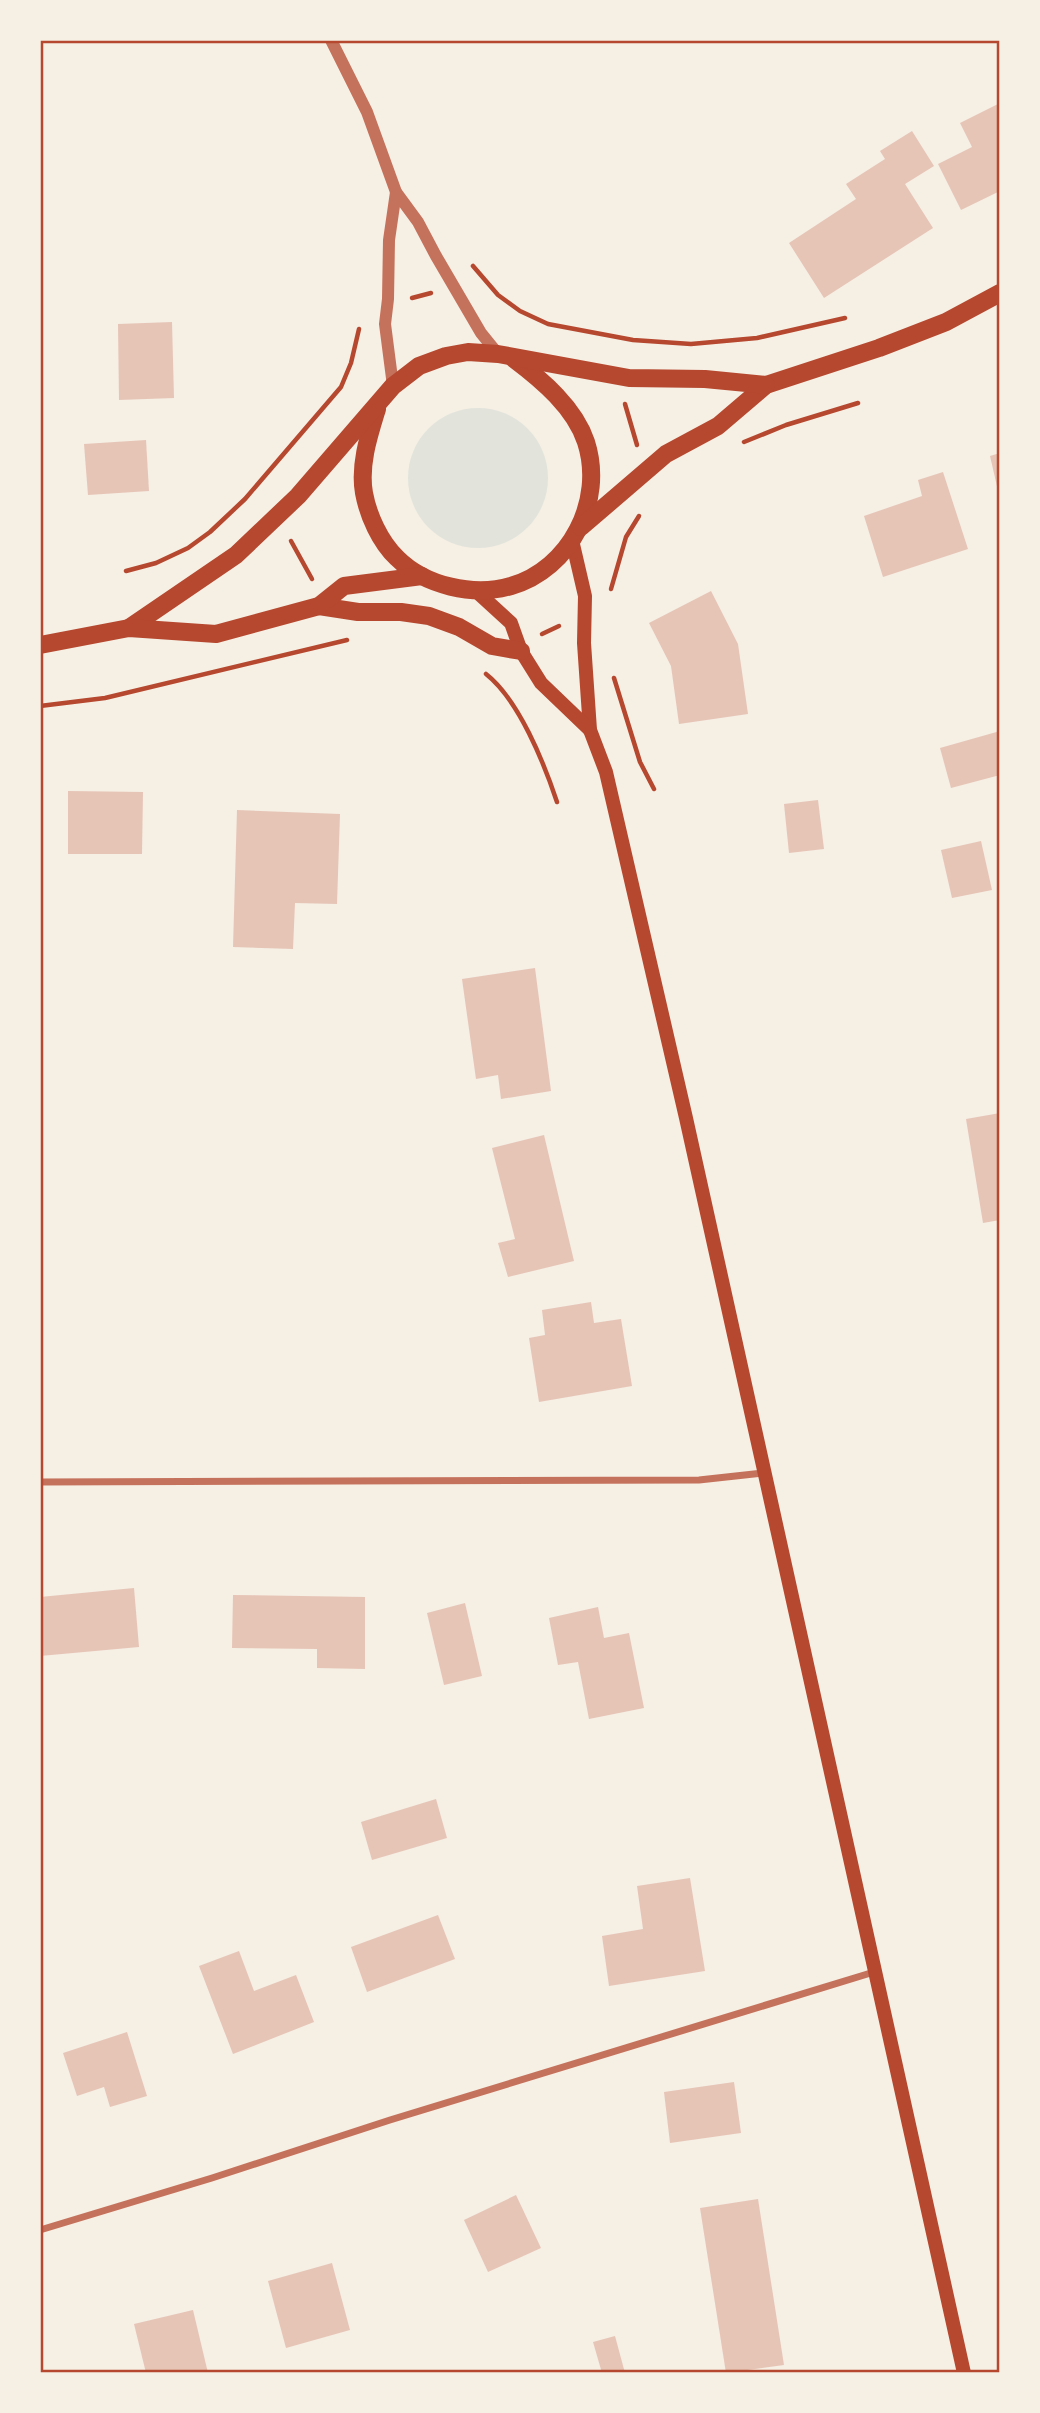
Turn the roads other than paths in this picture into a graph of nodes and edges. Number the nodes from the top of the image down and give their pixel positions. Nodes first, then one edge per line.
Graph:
1 (331, 40) edge
2 (396, 192) junction
3 (1000, 293) edge
4 (505, 356) junction
5 (766, 385) junction
6 (393, 386) junction
7 (380, 400) junction
8 (577, 534) junction
9 (422, 576) junction
10 (476, 591) junction
11 (319, 606) junction
12 (129, 628) junction
13 (40, 645) edge
14 (521, 651) junction
15 (590, 730) junction
16 (764, 1473) junction
17 (40, 1482) edge
18 (874, 1972) junction
19 (40, 2230) edge
20 (964, 2373) edge

1 - 2 street
2 - 4 street
2 - 6 street
3 - 5 main road
4 - 5 main road
4 - 6 main road
4 - 8 main road
5 - 8 main road
6 - 7 main road
7 - 9 main road
7 - 12 main road
8 - 10 main road
8 - 15 main road
9 - 10 main road
9 - 11 main road
10 - 14 main road
11 - 12 main road
11 - 14 main road
12 - 13 main road
14 - 15 main road
15 - 16 main road
16 - 17 street
16 - 18 main road
18 - 19 street
18 - 20 main road

